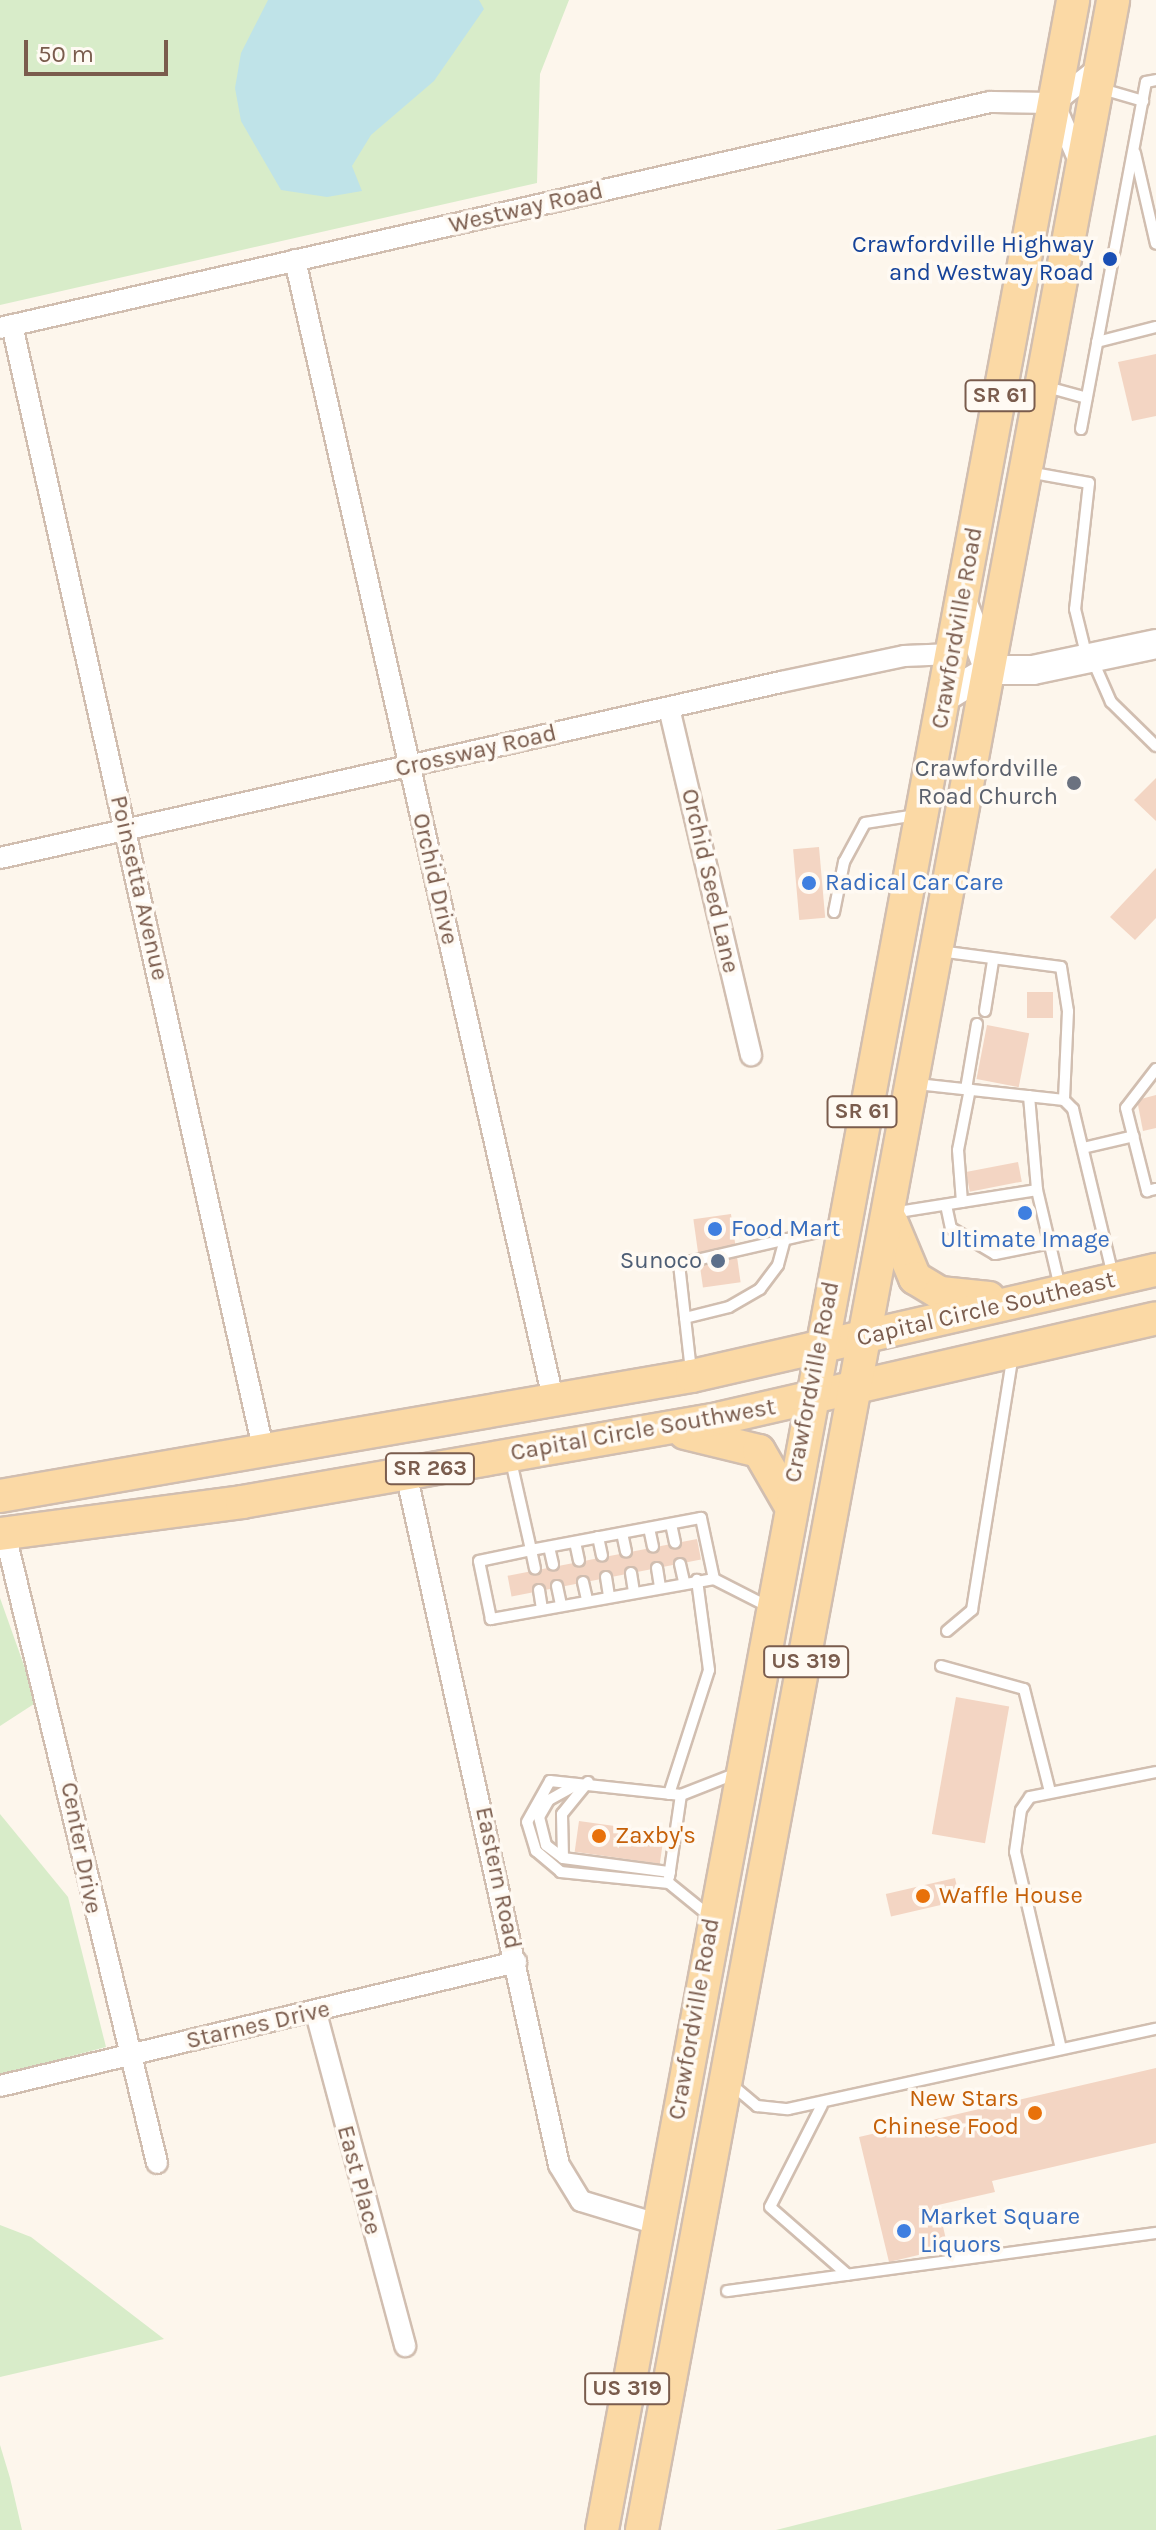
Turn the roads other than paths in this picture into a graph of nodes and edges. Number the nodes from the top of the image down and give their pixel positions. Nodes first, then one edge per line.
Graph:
1 (1073, 0) edge
2 (1113, 0) edge
3 (1099, 77) junction
4 (1156, 80) edge
5 (1143, 101) junction
6 (1054, 103) junction
7 (1134, 147) junction
8 (1081, 167) junction
9 (1156, 244) edge
10 (295, 260) junction
11 (1013, 324) junction
12 (6, 326) edge
13 (1156, 327) edge
14 (1097, 342) junction
15 (1041, 385) junction
16 (1087, 398) junction
17 (1081, 429) dead end
18 (1026, 472) junction
19 (962, 601) junction
20 (1156, 644) edge
21 (953, 654) junction
22 (1090, 659) junction
23 (989, 670) junction
24 (945, 697) junction
25 (669, 708) junction
26 (1156, 746) edge
27 (409, 766) junction
28 (922, 814) junction
29 (126, 830) junction
30 (0, 858) edge
31 (834, 912) dead end
32 (939, 951) junction
33 (993, 961) junction
34 (985, 1011) dead end
35 (977, 1024) dead end
36 (751, 1055) dead end
37 (1156, 1069) edge
38 (915, 1083) junction
39 (968, 1089) junction
40 (1029, 1096) junction
41 (1064, 1100) junction
42 (1134, 1136) junction
43 (1083, 1148) junction
44 (1156, 1189) edge
45 (1037, 1190) junction
46 (962, 1202) junction
47 (946, 1205) junction
48 (890, 1214) junction
49 (841, 1226) junction
50 (785, 1239) junction
51 (1050, 1243) junction
52 (1156, 1270) edge
53 (1115, 1280) junction
54 (1061, 1292) junction
55 (1016, 1302) junction
56 (685, 1318) junction
57 (1156, 1318) edge
58 (866, 1335) junction
59 (817, 1348) junction
60 (1014, 1349) junction
61 (692, 1376) junction
62 (858, 1386) junction
63 (807, 1399) junction
64 (554, 1403) junction
65 (658, 1429) junction
66 (264, 1452) junction
67 (510, 1455) junction
68 (406, 1473) junction
69 (0, 1496) edge
70 (789, 1503) junction
71 (671, 1524) junction
72 (649, 1528) junction
73 (622, 1533) junction
74 (3, 1534) edge
75 (598, 1537) junction
76 (575, 1542) junction
77 (675, 1543) dead end
78 (549, 1547) junction
79 (653, 1547) dead end
80 (531, 1550) junction
81 (626, 1552) dead end
82 (602, 1556) dead end
83 (579, 1561) dead end
84 (680, 1564) dead end
85 (553, 1565) dead end
86 (657, 1568) dead end
87 (535, 1569) dead end
88 (631, 1573) dead end
89 (606, 1577) dead end
90 (714, 1579) junction
91 (697, 1580) junction
92 (583, 1582) dead end
93 (684, 1582) junction
94 (557, 1586) dead end
95 (660, 1586) junction
96 (539, 1590) dead end
97 (634, 1591) junction
98 (609, 1596) junction
99 (587, 1600) junction
100 (561, 1605) junction
101 (769, 1607) junction
102 (542, 1608) junction
103 (947, 1631) dead end
104 (941, 1666) dead end
105 (739, 1772) junction
106 (1156, 1772) edge
107 (588, 1782) junction
108 (1050, 1792) junction
109 (675, 1794) junction
110 (563, 1858) junction
111 (669, 1878) junction
112 (713, 1919) junction
113 (516, 1962) junction
114 (316, 2013) junction
115 (1156, 2029) edge
116 (1061, 2049) junction
117 (126, 2053) junction
118 (727, 2081) junction
119 (0, 2086) edge
120 (822, 2105) junction
121 (676, 2121) junction
122 (157, 2163) dead end
123 (703, 2203) junction
124 (1156, 2233) edge
125 (655, 2235) junction
126 (848, 2275) junction
127 (727, 2291) dead end
128 (405, 2346) dead end
129 (602, 2530) edge
130 (642, 2530) edge

1 - 6 main road, Crawfordville Road / SR 61
2 - 3 main road, Crawfordville Road / SR 61
3 - 5 lane
3 - 6 street
3 - 8 main road, Crawfordville Road / SR 61
4 - 5 lane
5 - 7 lane
6 - 8 street
6 - 10 street, Westway Road
6 - 11 main road, Crawfordville Road / SR 61
7 - 9 lane
7 - 14 lane
8 - 15 main road, Crawfordville Road / SR 61
10 - 12 street, Westway Road
10 - 27 street, Orchid Drive
11 - 15 main road
11 - 19 main road, Crawfordville Road / SR 61
12 - 29 street, Poinsetta Avenue
13 - 14 lane
14 - 16 lane
15 - 16 lane
15 - 18 main road, Crawfordville Road / SR 61
16 - 17 lane
18 - 22 lane
18 - 23 main road, Crawfordville Road / SR 61
19 - 21 main road, Crawfordville Road / SR 61
19 - 23 street
20 - 22 street
21 - 24 main road, Crawfordville Road / SR 61
21 - 25 street, Crossway Road
22 - 23 street
22 - 26 lane
23 - 24 street
23 - 32 main road, Crawfordville Road / SR 61
24 - 28 main road, Crawfordville Road / SR 61
25 - 27 street, Crossway Road
25 - 36 street, Orchid Seed Lane
27 - 29 street, Crossway Road
27 - 64 street, Orchid Drive
28 - 31 lane
28 - 49 main road, Crawfordville Road / SR 61
29 - 30 street, Crossway Road
29 - 66 street, Poinsetta Avenue
32 - 33 lane
32 - 38 main road, Crawfordville Road / SR 61
33 - 34 lane
33 - 41 lane
35 - 39 lane
37 - 42 lane
38 - 39 lane
38 - 48 main road, Crawfordville Road / SR 61
39 - 40 lane
39 - 46 lane
40 - 41 lane
40 - 45 lane
41 - 43 lane
42 - 43 lane
42 - 44 lane
43 - 53 lane
45 - 46 lane
45 - 51 lane
46 - 47 lane
47 - 48 lane
47 - 51 lane
48 - 55 main road
48 - 58 main road, Crawfordville Road / SR 61
49 - 50 lane
49 - 59 main road, Crawfordville Road / SR 61
50 - 56 lane
50 - 56 lane
51 - 54 lane
52 - 53 main road, Capital Circle Southeast
53 - 54 main road, Capital Circle Southeast
54 - 55 main road, Capital Circle Southeast
55 - 58 main road, Capital Circle Southeast
56 - 61 lane
57 - 60 main road, Capital Circle Southeast
58 - 59 main road, Capital Circle Southeast
58 - 62 main road, Crawfordville Road / SR 61
59 - 61 main road, Capital Circle Southwest / SR 263
59 - 63 main road, Crawfordville Road / US 319
60 - 62 main road, Capital Circle Southeast
60 - 103 lane
61 - 64 main road, Capital Circle Southwest / SR 263
62 - 63 main road, Capital Circle Southwest / SR 263
62 - 118 main road, Crawfordville Road / US 319
63 - 65 main road, Capital Circle Southwest / SR 263
63 - 70 main road, Crawfordville Road / US 319
64 - 66 main road, Capital Circle Southwest / SR 263
65 - 67 main road, Capital Circle Southwest / SR 263
65 - 70 main road
66 - 69 main road, Capital Circle Southwest / SR 263
67 - 68 main road, Capital Circle Southwest / SR 263
67 - 80 lane
68 - 74 main road, Capital Circle Southwest / SR 263
68 - 113 street, Eastern Road
70 - 101 main road, Crawfordville Road / US 319
71 - 72 lane
71 - 77 lane
71 - 90 lane
72 - 73 lane
72 - 79 lane
73 - 75 lane
73 - 81 lane
74 - 117 street, Center Drive
75 - 76 lane
75 - 82 lane
76 - 78 lane
76 - 83 lane
78 - 80 lane
78 - 85 lane
80 - 87 lane
80 - 102 lane
84 - 93 lane
86 - 95 lane
88 - 97 lane
89 - 98 lane
90 - 91 lane
90 - 101 lane
91 - 93 lane
91 - 109 lane
92 - 99 lane
93 - 95 lane
94 - 100 lane
95 - 97 lane
96 - 102 lane
97 - 98 lane
98 - 99 lane
99 - 100 lane
100 - 102 lane
101 - 105 main road, Crawfordville Road / US 319
104 - 108 lane
105 - 109 lane
105 - 112 main road, Crawfordville Road / US 319
106 - 108 lane
107 - 109 lane
107 - 110 lane
107 - 110 lane
107 - 111 lane
108 - 116 lane
109 - 111 lane
110 - 111 lane
111 - 112 lane
112 - 121 main road, Crawfordville Road / US 319
113 - 114 street, Starnes Drive
113 - 125 street, Eastern Road
114 - 117 street, Starnes Drive
114 - 128 street, East Place
115 - 116 lane
116 - 120 lane
117 - 119 street, Starnes Drive
117 - 122 street, Center Drive
118 - 120 lane
118 - 123 main road, Crawfordville Road / US 319
120 - 126 lane
121 - 123 main road
121 - 125 main road, Crawfordville Road / US 319
123 - 125 main road
123 - 130 main road, Crawfordville Road / US 319
124 - 126 lane
125 - 129 main road, Crawfordville Road / US 319
126 - 127 lane

